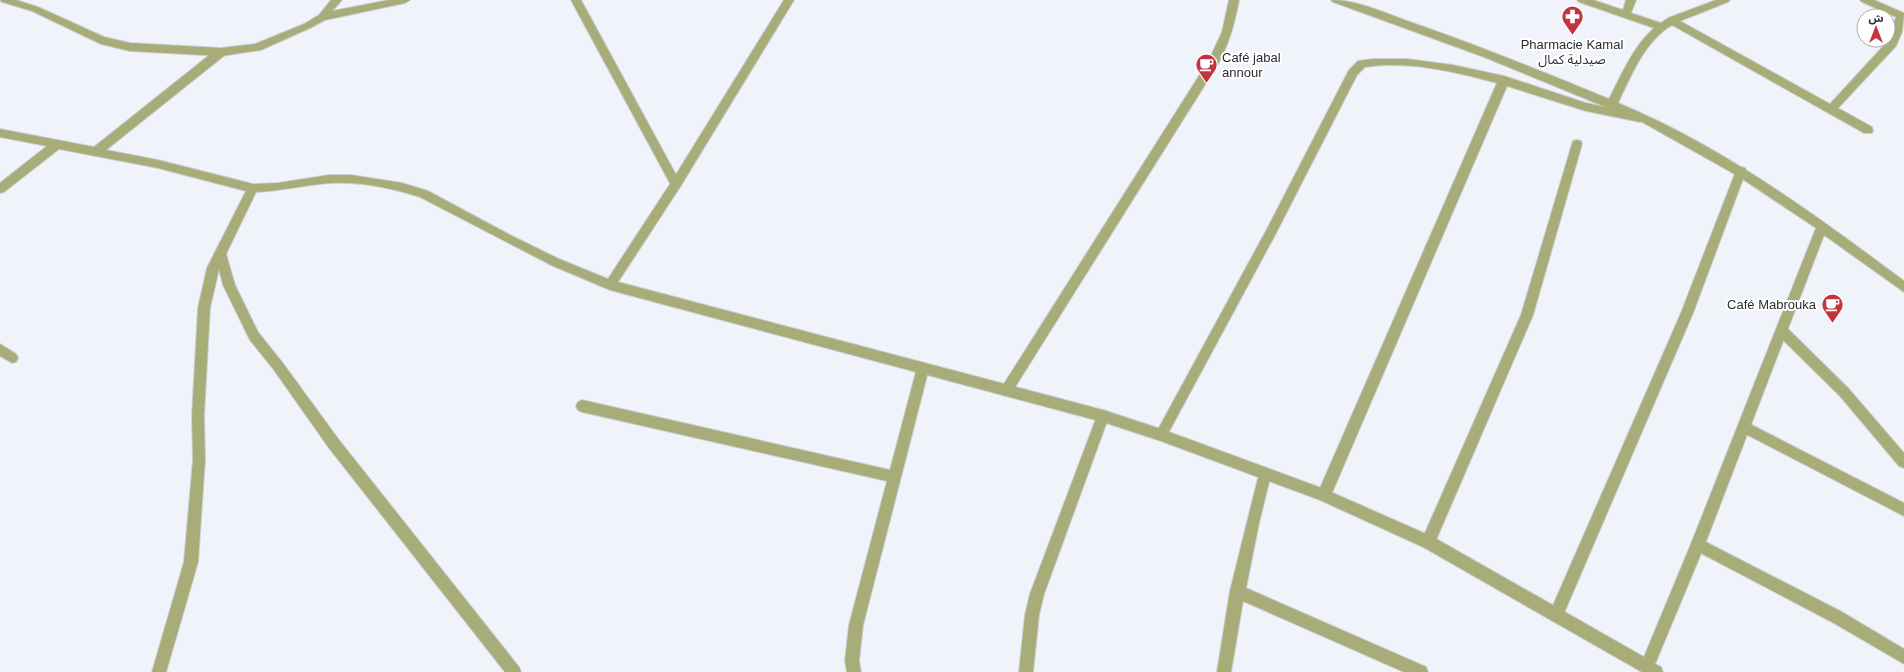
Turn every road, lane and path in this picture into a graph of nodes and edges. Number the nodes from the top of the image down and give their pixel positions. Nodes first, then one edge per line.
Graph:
1 (5, 0) edge
2 (337, 0) edge
3 (405, 0) edge
4 (576, 0) edge
5 (789, 0) edge
6 (1234, 0) edge
7 (1336, 0) edge
8 (1582, 0) edge
9 (1631, 0) edge
10 (1725, 0) edge
11 (1865, 0) edge
12 (1626, 14) junction
13 (1902, 16) edge
14 (322, 17) junction
15 (1667, 24) junction
16 (221, 52) junction
17 (1504, 80) junction
18 (1612, 104) junction
19 (1831, 109) junction
20 (1645, 119) junction
21 (1868, 130) dead end
22 (0, 133) edge
23 (57, 144) junction
24 (1577, 144) dead end
25 (96, 152) junction
26 (1741, 171) junction
27 (676, 184) junction
28 (253, 188) junction
29 (0, 189) edge
30 (1822, 226) junction
31 (220, 254) junction
32 (610, 285) junction
33 (1904, 287) edge
34 (1782, 331) junction
35 (0, 349) edge
36 (12, 358) dead end
37 (923, 368) junction
38 (1006, 391) junction
39 (582, 406) dead end
40 (1103, 416) junction
41 (1744, 427) junction
42 (1161, 435) junction
43 (1904, 462) edge
44 (1265, 474) junction
45 (894, 477) junction
46 (1324, 495) junction
47 (1904, 510) edge
48 (1428, 542) junction
49 (1698, 544) junction
50 (1237, 591) junction
51 (1556, 615) junction
52 (1904, 657) edge
53 (1652, 670) edge
54 (159, 672) edge
55 (514, 672) edge
56 (854, 672) edge
57 (1026, 672) edge
58 (1224, 672) edge
59 (1421, 672) edge

1 - 16 street
2 - 14 street
3 - 14 street
4 - 27 street
5 - 27 street
6 - 38 street
7 - 18 street
8 - 12 street
9 - 12 street
10 - 15 street
11 - 13 street
12 - 15 street
13 - 19 street
14 - 16 street
15 - 18 street
15 - 19 street
16 - 25 street
17 - 20 street
17 - 42 street
17 - 46 street
18 - 20 street
19 - 21 street
20 - 26 street
22 - 23 street
23 - 25 street
23 - 29 street
24 - 48 street
25 - 28 street
26 - 30 street
26 - 51 street
27 - 32 street
28 - 31 street
28 - 32 street
30 - 33 street
30 - 34 street
31 - 54 street
31 - 55 street
32 - 37 street
34 - 41 street
34 - 43 street
35 - 36 street
37 - 38 street
37 - 45 street
38 - 40 street
39 - 45 street
40 - 42 street
40 - 57 street
41 - 47 street
41 - 49 street
42 - 44 street
44 - 46 street
44 - 50 street
45 - 56 street
46 - 48 street
48 - 51 street
49 - 52 street
49 - 53 street
50 - 58 street
50 - 59 street
51 - 53 street

